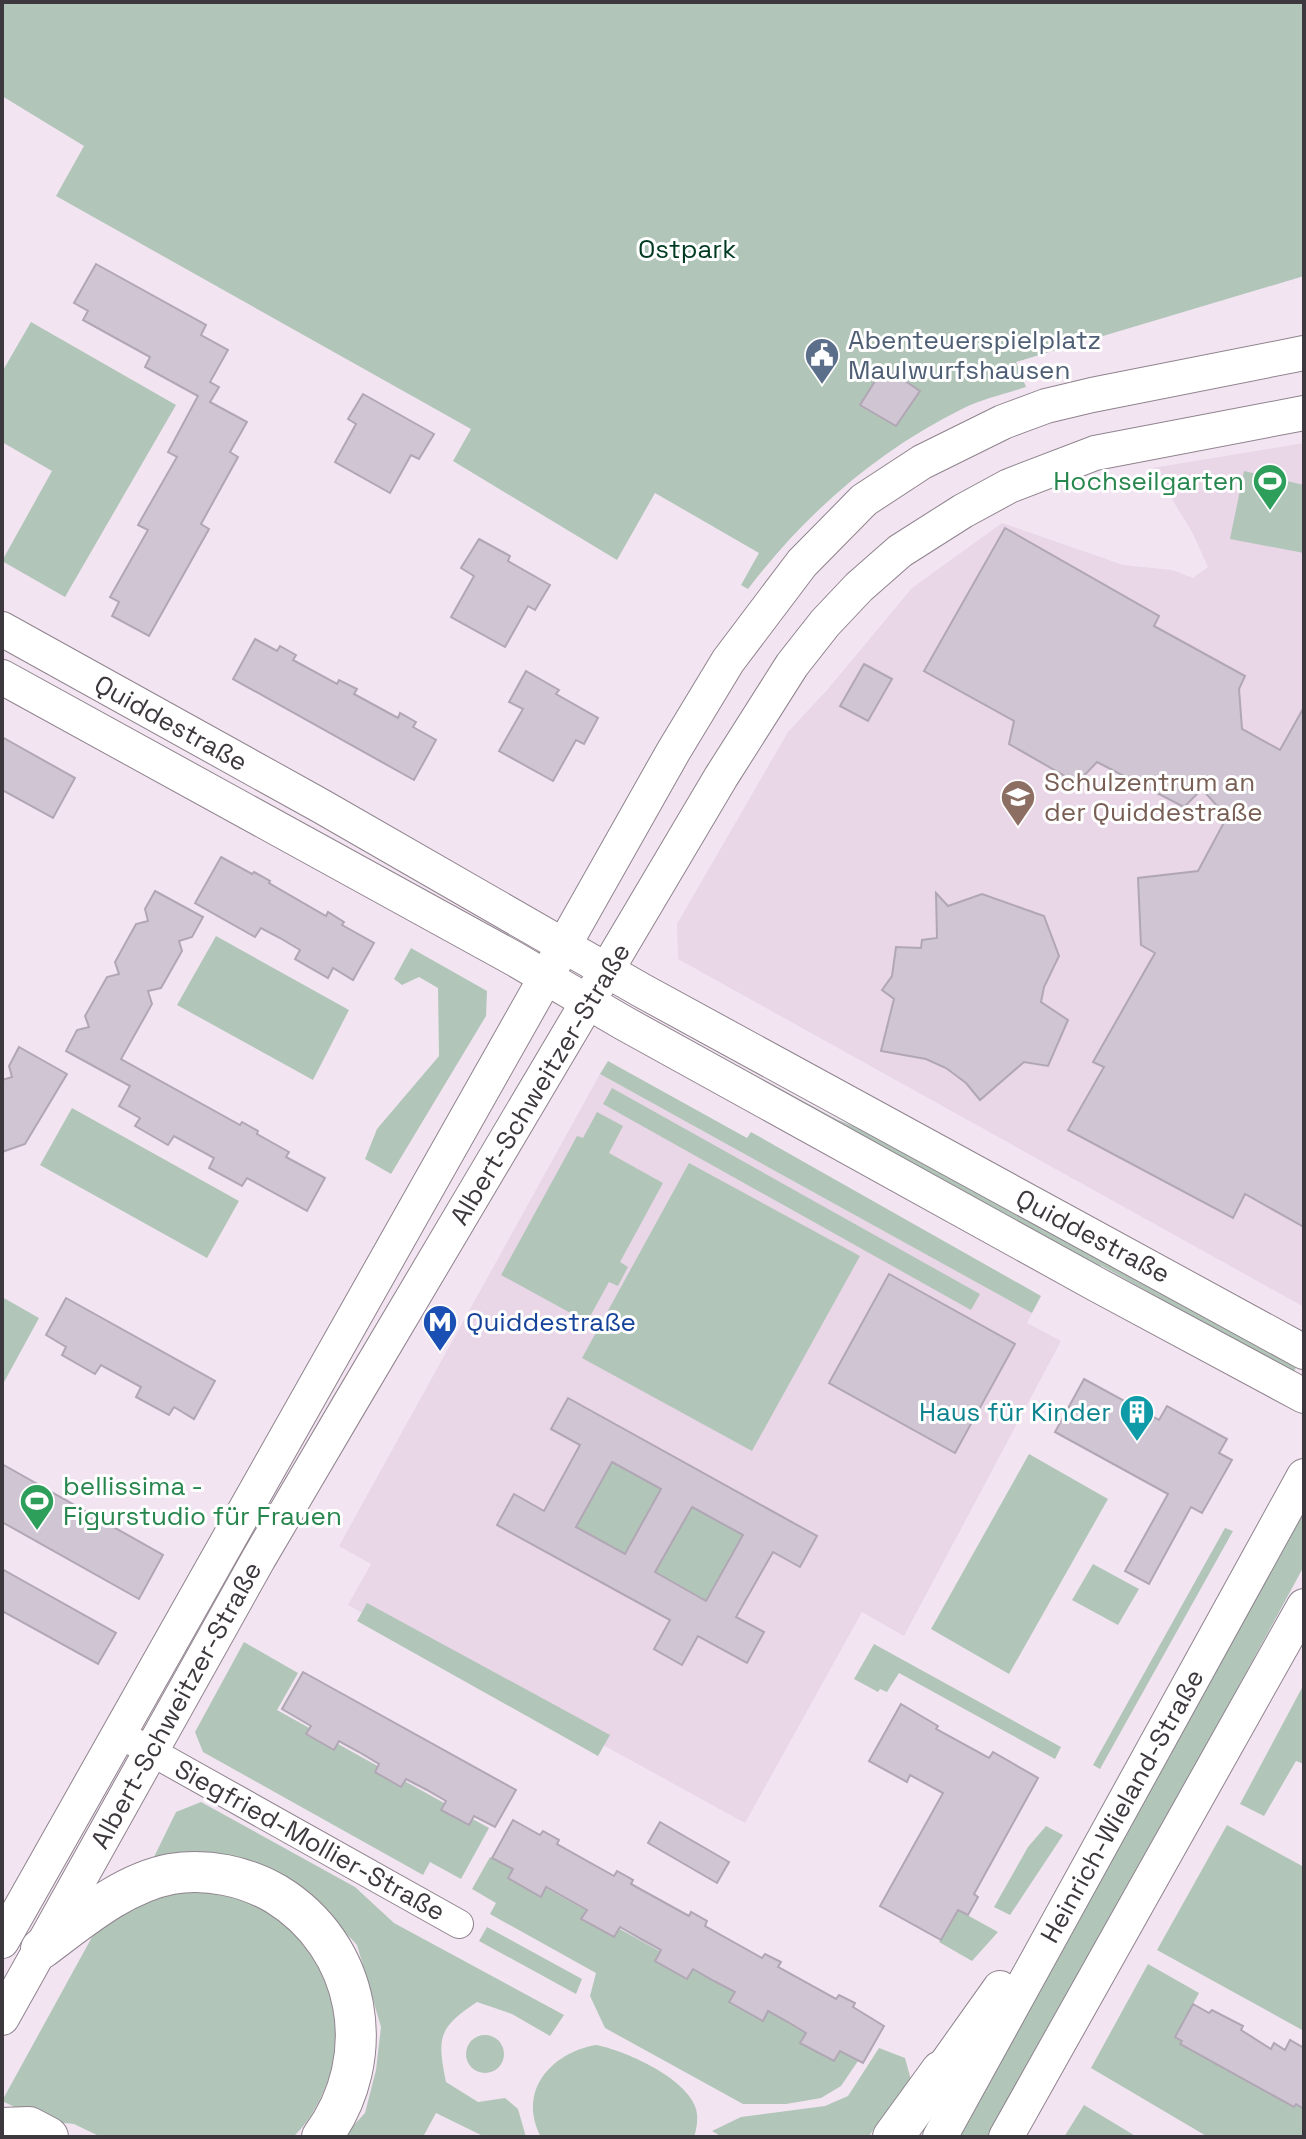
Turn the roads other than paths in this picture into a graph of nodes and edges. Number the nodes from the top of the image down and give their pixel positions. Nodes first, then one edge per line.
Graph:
1 (1304, 353) edge
2 (1304, 413) edge
3 (2, 629) edge
4 (2, 677) edge
5 (564, 945) junction
6 (607, 970) junction
7 (546, 977) junction
8 (589, 1002) junction
9 (1304, 1352) edge
10 (1304, 1396) edge
11 (1304, 1476) edge
12 (1304, 1606) edge
13 (118, 1733) junction
14 (150, 1751) junction
15 (1070, 1900) junction
16 (459, 1924) dead end
17 (2, 1941) edge
18 (41, 1949) junction
19 (2, 2018) edge
20 (941, 2071) joint
21 (2, 2129) edge
22 (13, 2137) edge
23 (48, 2137) edge
24 (322, 2137) edge
25 (893, 2137) edge
26 (940, 2137) edge
27 (1006, 2137) edge

1 - 5 main road, Albert-Schweitzer-Straße
2 - 6 main road, Albert-Schweitzer-Straße
3 - 5 main road, Quiddestraße
4 - 7 main road, Quiddestraße
5 - 6 main road, Quiddestraße
5 - 7 main road, Albert-Schweitzer-Straße
6 - 8 main road, Albert-Schweitzer-Straße
6 - 9 main road, Quiddestraße
7 - 8 main road, Quiddestraße
7 - 13 main road, Albert-Schweitzer-Straße
8 - 10 main road, Quiddestraße
8 - 14 main road, Albert-Schweitzer-Straße
11 - 15 main road, Heinrich-Wieland-Straße
12 - 27 main road
13 - 14 street, Siegfried-Mollier-Straße
13 - 17 main road, Albert-Schweitzer-Straße
14 - 16 street, Siegfried-Mollier-Straße
14 - 18 main road, Albert-Schweitzer-Straße
15 - 20 main road
15 - 26 main road, Heinrich-Wieland-Straße
18 - 19 main road, Albert-Schweitzer-Straße
18 - 24 highway
20 - 25 highway
21 - 22 highway
21 - 23 highway

